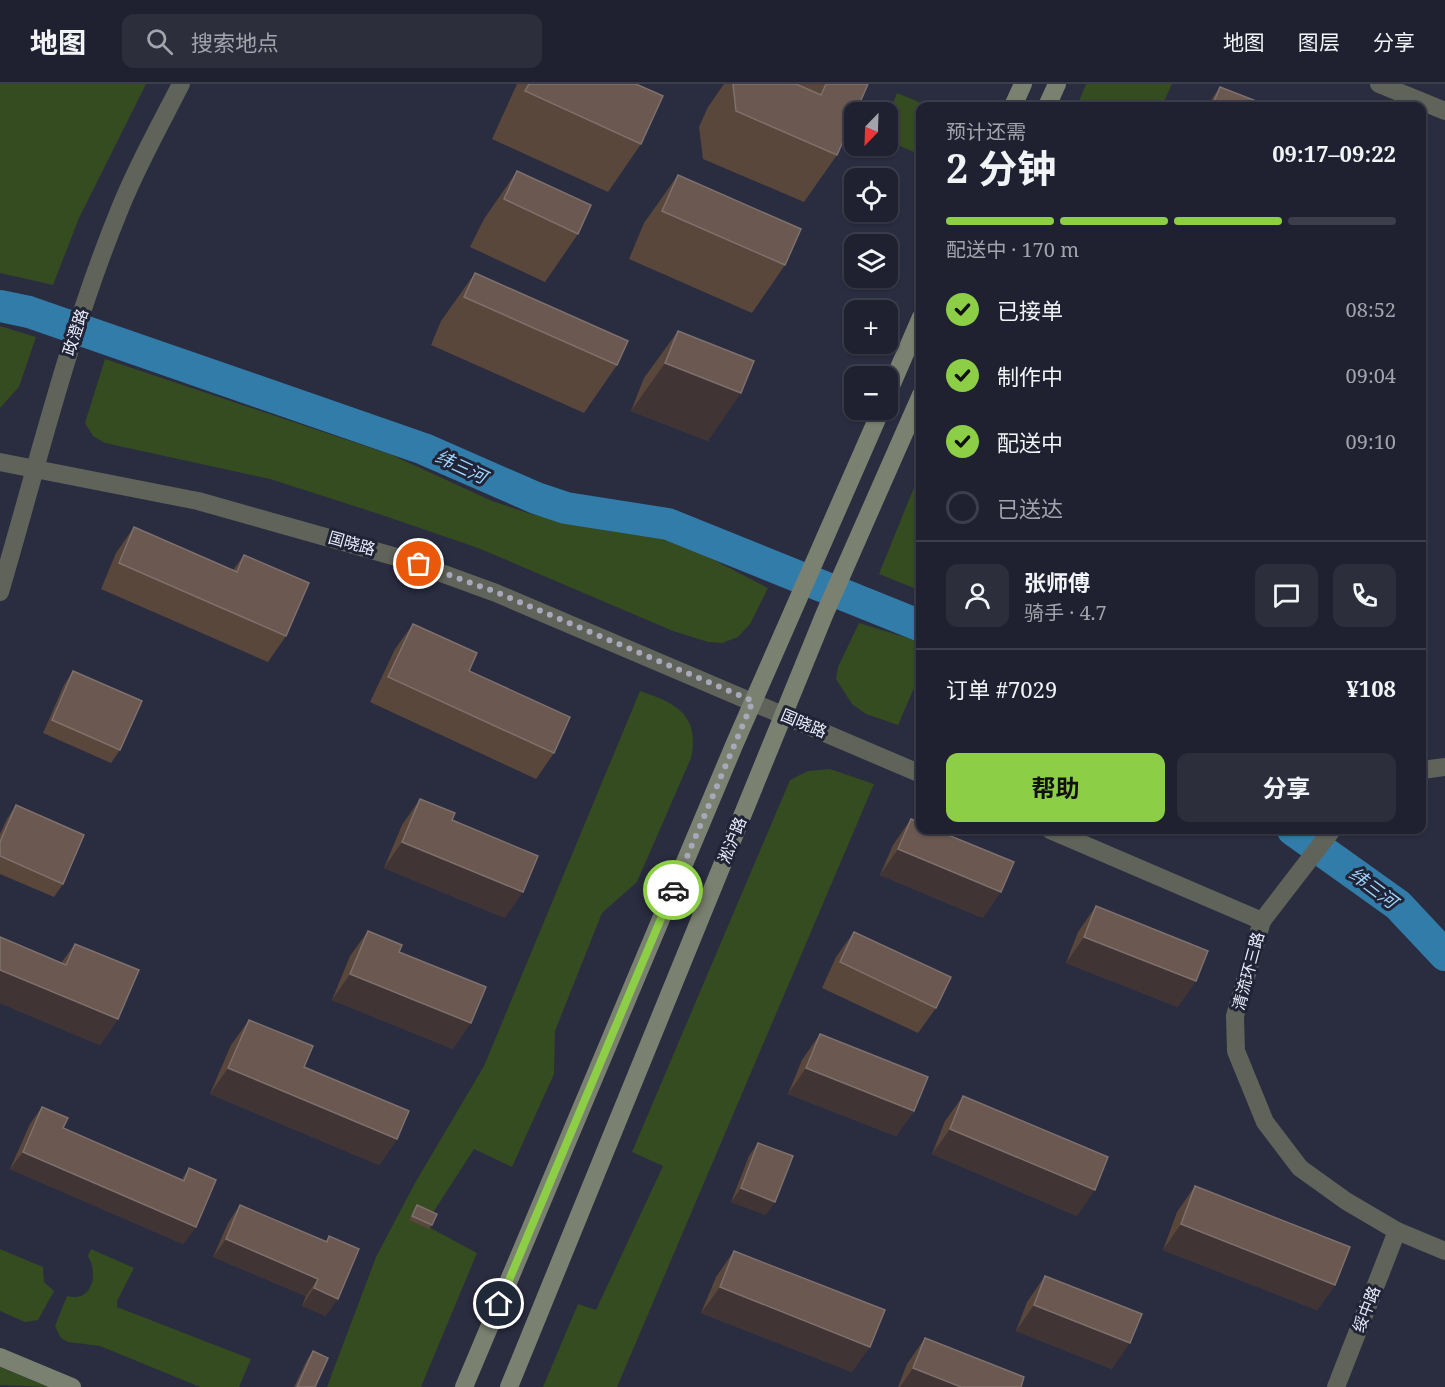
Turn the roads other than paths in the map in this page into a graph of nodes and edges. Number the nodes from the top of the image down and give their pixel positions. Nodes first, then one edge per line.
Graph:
1 (181, 84) edge
2 (1023, 84) edge
3 (1057, 84) edge
4 (1379, 84) edge
5 (1015, 102) edge
6 (1049, 102) edge
7 (1423, 102) edge
8 (1426, 103) edge
9 (1445, 111) edge
10 (916, 329) edge
11 (898, 370) edge
12 (916, 406) edge
13 (877, 420) edge
14 (0, 462) edge
15 (35, 468) junction
16 (0, 592) edge
17 (753, 701) junction
18 (783, 714) junction
19 (1445, 766) edge
20 (1426, 770) edge
21 (916, 772) edge
22 (1059, 834) edge
23 (1329, 834) edge
24 (1262, 921) junction
25 (1397, 1231) junction
26 (1445, 1251) edge
27 (0, 1357) edge
28 (72, 1387) edge
29 (464, 1387) edge
30 (509, 1387) edge
31 (1336, 1387) edge

1 - 15 street, 政澄路
2 - 5 main road
3 - 6 main road
4 - 7 street
8 - 9 street
10 - 11 main road
12 - 18 main road, 淞沪路
13 - 17 main road, 淞沪路
14 - 15 street, 国晓路
15 - 16 street, 政澄路
15 - 17 street, 国晓路
17 - 18 street, 国晓路
17 - 29 main road, 淞沪路
18 - 21 street, 国晓路
18 - 30 main road, 淞沪路
19 - 20 street
22 - 24 street
23 - 24 street, 清流环三路
24 - 25 street, 清流环三路
25 - 26 street, 清流环三路
25 - 31 street, 绥中路
27 - 28 main road

